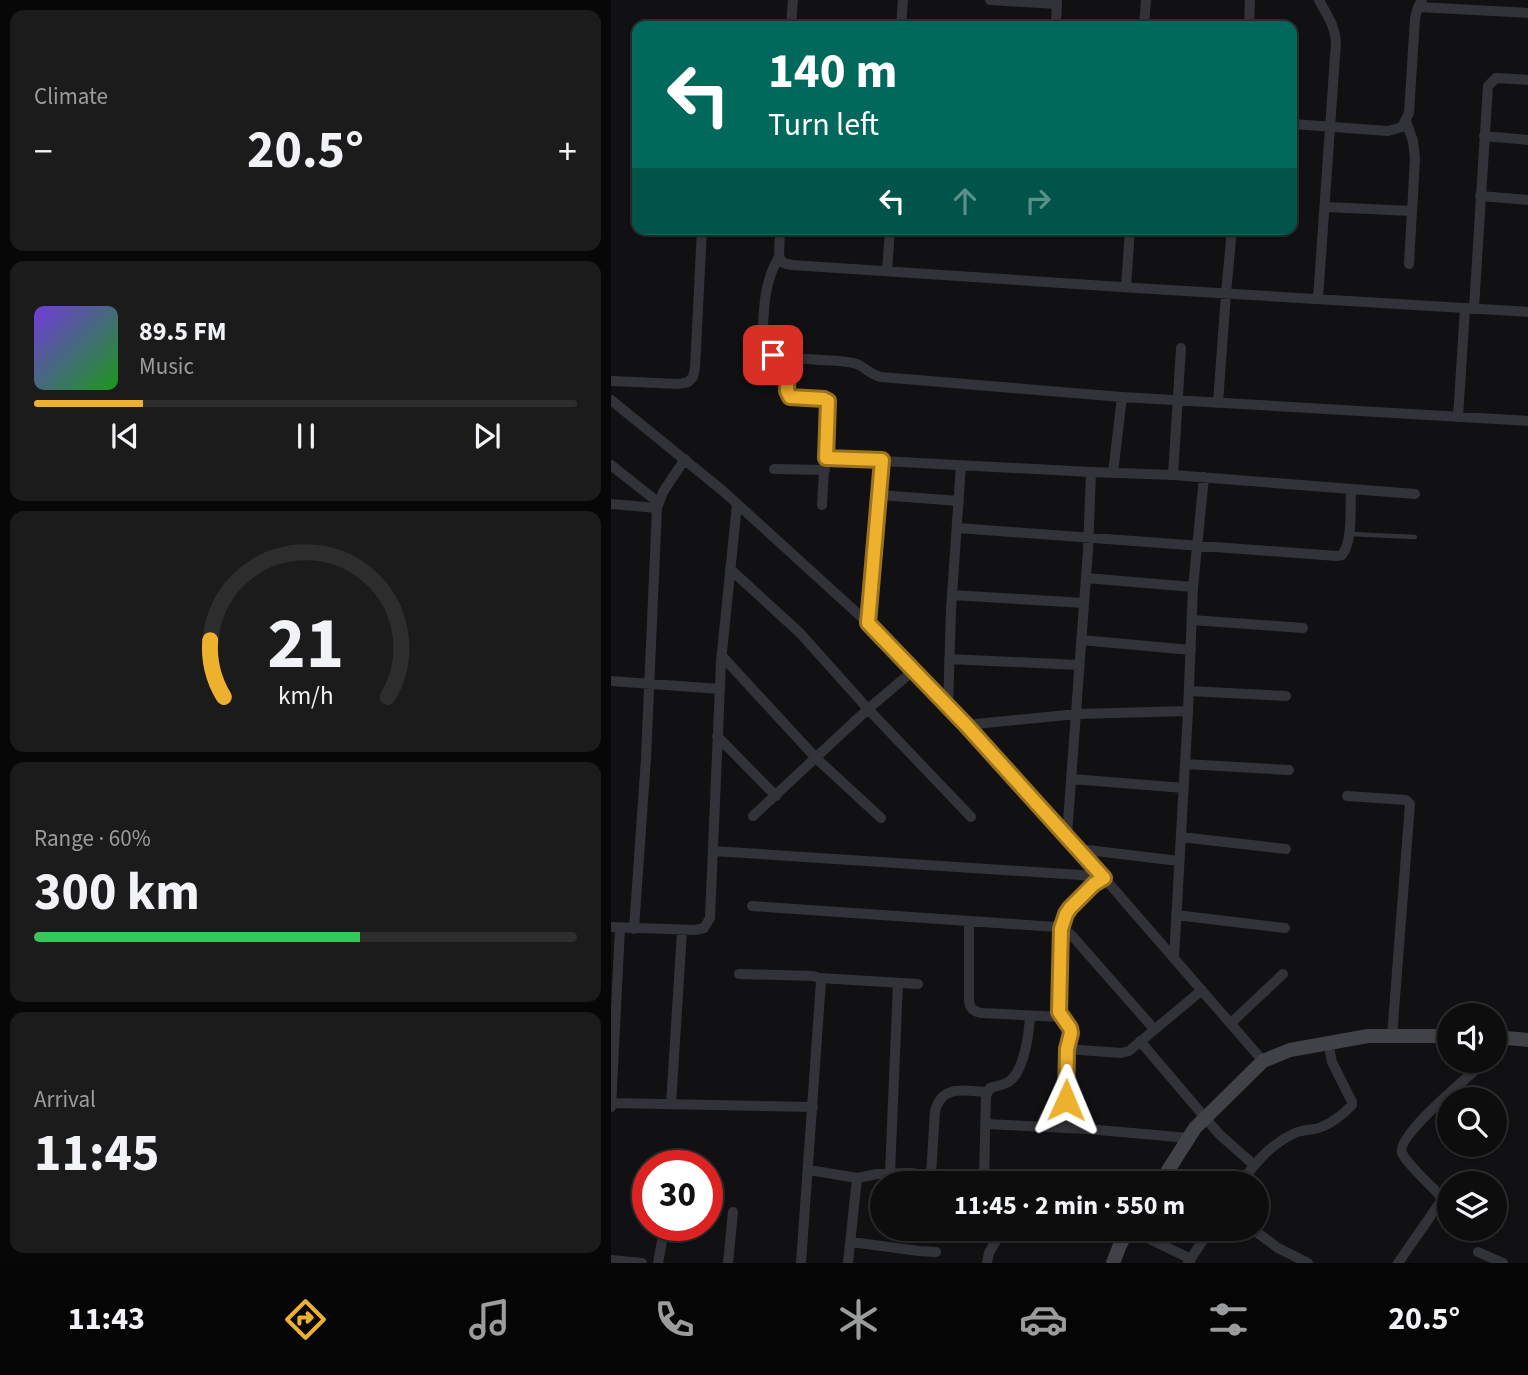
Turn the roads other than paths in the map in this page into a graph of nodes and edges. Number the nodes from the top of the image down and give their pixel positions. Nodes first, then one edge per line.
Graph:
1 (793, 0) edge
2 (903, 0) edge
3 (990, 0) edge
4 (1146, 0) edge
5 (1250, 0) edge
6 (1319, 0) edge
7 (1057, 2) edge
8 (1420, 4) edge
9 (1528, 13) edge
10 (791, 21) edge
11 (901, 21) edge
12 (1056, 21) edge
13 (1144, 21) edge
14 (1249, 21) edge
15 (1528, 80) edge
16 (1406, 121) junction
17 (1297, 124) edge
18 (1331, 127) junction
19 (1484, 136) junction
20 (1528, 140) edge
21 (1480, 196) junction
22 (1528, 200) edge
23 (1325, 207) junction
24 (1412, 211) junction
25 (702, 235) edge
26 (780, 235) edge
27 (890, 235) edge
28 (1130, 235) edge
29 (1231, 235) edge
30 (779, 257) junction
31 (1409, 264) dead end
32 (887, 271) junction
33 (1126, 288) junction
34 (1226, 293) junction
35 (1318, 299) junction
36 (1469, 308) junction
37 (1528, 312) edge
38 (1181, 348) dead end
39 (788, 358) junction
40 (611, 381) edge
41 (1122, 397) junction
42 (611, 400) edge
43 (1179, 401) junction
44 (1218, 403) junction
45 (1458, 417) junction
46 (1528, 421) edge
47 (826, 458) junction
48 (685, 459) junction
49 (882, 460) junction
50 (611, 465) edge
51 (961, 465) junction
52 (774, 469) dead end
53 (825, 470) junction
54 (1091, 472) junction
55 (1113, 473) junction
56 (1173, 475) junction
57 (1204, 477) junction
58 (1351, 490) junction
59 (1415, 494) dead end
60 (880, 495) junction
61 (959, 501) junction
62 (737, 504) junction
63 (611, 505) edge
64 (658, 505) junction
65 (822, 505) dead end
66 (958, 528) junction
67 (1349, 534) junction
68 (1088, 537) junction
69 (1415, 537) dead end
70 (1197, 545) junction
71 (730, 569) junction
72 (1086, 578) junction
73 (1193, 587) junction
74 (952, 595) junction
75 (1084, 603) junction
76 (1192, 620) junction
77 (868, 623) junction
78 (1303, 628) dead end
79 (1081, 640) junction
80 (1191, 650) junction
81 (722, 656) junction
82 (949, 659) junction
83 (1079, 665) junction
84 (914, 670) junction
85 (611, 681) edge
86 (649, 684) junction
87 (720, 688) junction
88 (1189, 691) junction
89 (1286, 696) dead end
90 (948, 707) junction
91 (868, 709) junction
92 (1188, 711) junction
93 (1077, 714) junction
94 (966, 725) junction
95 (717, 736) junction
96 (816, 758) junction
97 (1185, 764) junction
98 (1289, 770) dead end
99 (1072, 779) junction
100 (1184, 788) junction
101 (776, 796) junction
102 (1347, 796) dead end
103 (753, 816) dead end
104 (971, 817) dead end
105 (881, 818) dead end
106 (1067, 835) junction
107 (1181, 837) junction
108 (1079, 849) junction
109 (1286, 849) dead end
110 (713, 851) junction
111 (1179, 861) junction
112 (1101, 880) junction
113 (752, 906) dead end
114 (1176, 915) junction
115 (969, 922) junction
116 (615, 928) edge
117 (1285, 928) dead end
118 (634, 929) junction
119 (1061, 929) junction
120 (682, 931) junction
121 (1174, 958) junction
122 (739, 974) dead end
123 (1283, 974) dead end
124 (820, 978) junction
125 (898, 983) junction
126 (918, 984) dead end
127 (1202, 990) junction
128 (1030, 1016) junction
129 (1061, 1017) junction
130 (1231, 1023) junction
131 (1154, 1029) junction
132 (1392, 1036) junction
133 (1437, 1036) edge
134 (1507, 1038) edge
135 (1528, 1040) edge
136 (1140, 1041) junction
137 (1328, 1042) junction
138 (1067, 1049) junction
139 (1263, 1061) junction
140 (1472, 1073) edge
141 (987, 1092) junction
142 (611, 1104) edge
143 (671, 1104) junction
144 (813, 1107) junction
145 (1205, 1118) junction
146 (985, 1124) junction
147 (1066, 1128) junction
148 (1189, 1138) junction
149 (1254, 1165) junction
150 (809, 1170) junction
151 (890, 1171) edge
152 (931, 1171) edge
153 (984, 1171) edge
154 (1168, 1171) edge
155 (1250, 1171) edge
156 (870, 1176) edge
157 (857, 1178) junction
158 (733, 1212) dead end
159 (662, 1241) edge
160 (996, 1241) edge
161 (1122, 1241) edge
162 (1152, 1241) edge
163 (1203, 1241) edge
164 (1269, 1241) edge
165 (851, 1242) junction
166 (936, 1252) dead end
167 (1478, 1252) dead end
168 (611, 1260) edge
169 (1190, 1261) edge
170 (642, 1263) edge
171 (658, 1263) edge
172 (728, 1263) edge
173 (801, 1263) edge
174 (848, 1263) edge
175 (987, 1263) edge
176 (1113, 1263) edge
177 (1308, 1263) edge
178 (1398, 1263) edge
179 (1503, 1263) edge

1 - 10 street
2 - 11 street
3 - 7 street
4 - 13 street
5 - 14 street
6 - 18 street
7 - 12 street
8 - 9 street
8 - 16 street
15 - 19 street
16 - 18 street
16 - 24 street
17 - 18 street
18 - 23 street
19 - 20 street
19 - 21 street
21 - 22 street
21 - 36 street
23 - 24 street
23 - 35 street
24 - 31 street
25 - 40 street
26 - 30 street
27 - 32 street
28 - 33 street
29 - 34 street
30 - 32 street
30 - 39 street
32 - 33 street
33 - 34 street
34 - 35 street
34 - 44 street
35 - 36 street
36 - 37 street
36 - 45 street
38 - 43 street
39 - 41 street
39 - 47 street
41 - 43 street
41 - 55 street
42 - 48 street
43 - 44 street
43 - 56 street
44 - 45 street
45 - 46 street
47 - 49 street
47 - 53 street
48 - 62 street
48 - 64 street
49 - 51 street
49 - 60 street
50 - 64 street
51 - 54 street
51 - 61 street
52 - 53 street
53 - 65 street
54 - 55 street
54 - 68 street
55 - 56 street
56 - 57 street
57 - 58 street
57 - 70 street
58 - 59 street
58 - 67 street
60 - 61 street
60 - 77 street
61 - 66 street
62 - 71 street
62 - 77 street
63 - 64 street
64 - 86 street
66 - 68 street
66 - 74 street
67 - 69 lane
67 - 70 street
68 - 70 street
68 - 72 street
70 - 73 street
71 - 81 street
71 - 91 street
72 - 73 street
72 - 75 street
73 - 76 street
74 - 75 street
74 - 82 street
75 - 79 street
76 - 78 street
76 - 80 street
77 - 84 street
79 - 80 street
79 - 83 street
80 - 88 street
81 - 87 street
81 - 96 street
82 - 83 street
82 - 90 street
83 - 93 street
84 - 90 street
84 - 91 street
85 - 86 street
86 - 87 street
86 - 118 street
87 - 95 street
88 - 89 street
88 - 92 street
90 - 94 street
91 - 96 street
91 - 104 street
92 - 93 street
92 - 97 street
93 - 94 street
93 - 99 street
94 - 106 street
95 - 101 street
95 - 110 street
96 - 101 street
96 - 105 street
97 - 98 street
97 - 100 street
99 - 100 street
99 - 106 street
100 - 107 street
101 - 103 street
102 - 132 street
106 - 108 street
107 - 109 street
107 - 111 street
108 - 111 street
108 - 112 street
110 - 112 street
110 - 120 street
111 - 114 street
112 - 119 street
112 - 121 street
113 - 115 street
114 - 117 street
114 - 121 street
115 - 119 street
115 - 128 street
116 - 118 street
116 - 142 street
118 - 120 street
119 - 129 street
119 - 131 street
120 - 143 street
121 - 127 street
122 - 124 street
123 - 130 street
124 - 125 street
124 - 144 street
125 - 126 street
125 - 151 street
127 - 130 street
127 - 131 street
128 - 129 street
128 - 141 street
129 - 138 street
130 - 139 street
131 - 136 street
132 - 133 street
132 - 137 street
134 - 135 street
136 - 138 street
136 - 145 street
137 - 139 street
137 - 149 street
138 - 147 street
139 - 145 street
140 - 178 street
141 - 146 street
141 - 152 street
142 - 143 street
143 - 144 street
144 - 150 street
145 - 148 street
145 - 149 street
146 - 147 street
146 - 153 street
147 - 148 street
148 - 154 street
149 - 155 street
150 - 157 street
150 - 173 street
156 - 157 street
157 - 165 street
158 - 172 street
159 - 171 street
160 - 175 street
161 - 176 street
162 - 169 street
163 - 169 street
164 - 177 street
165 - 166 street
165 - 174 street
167 - 179 street
168 - 170 street

